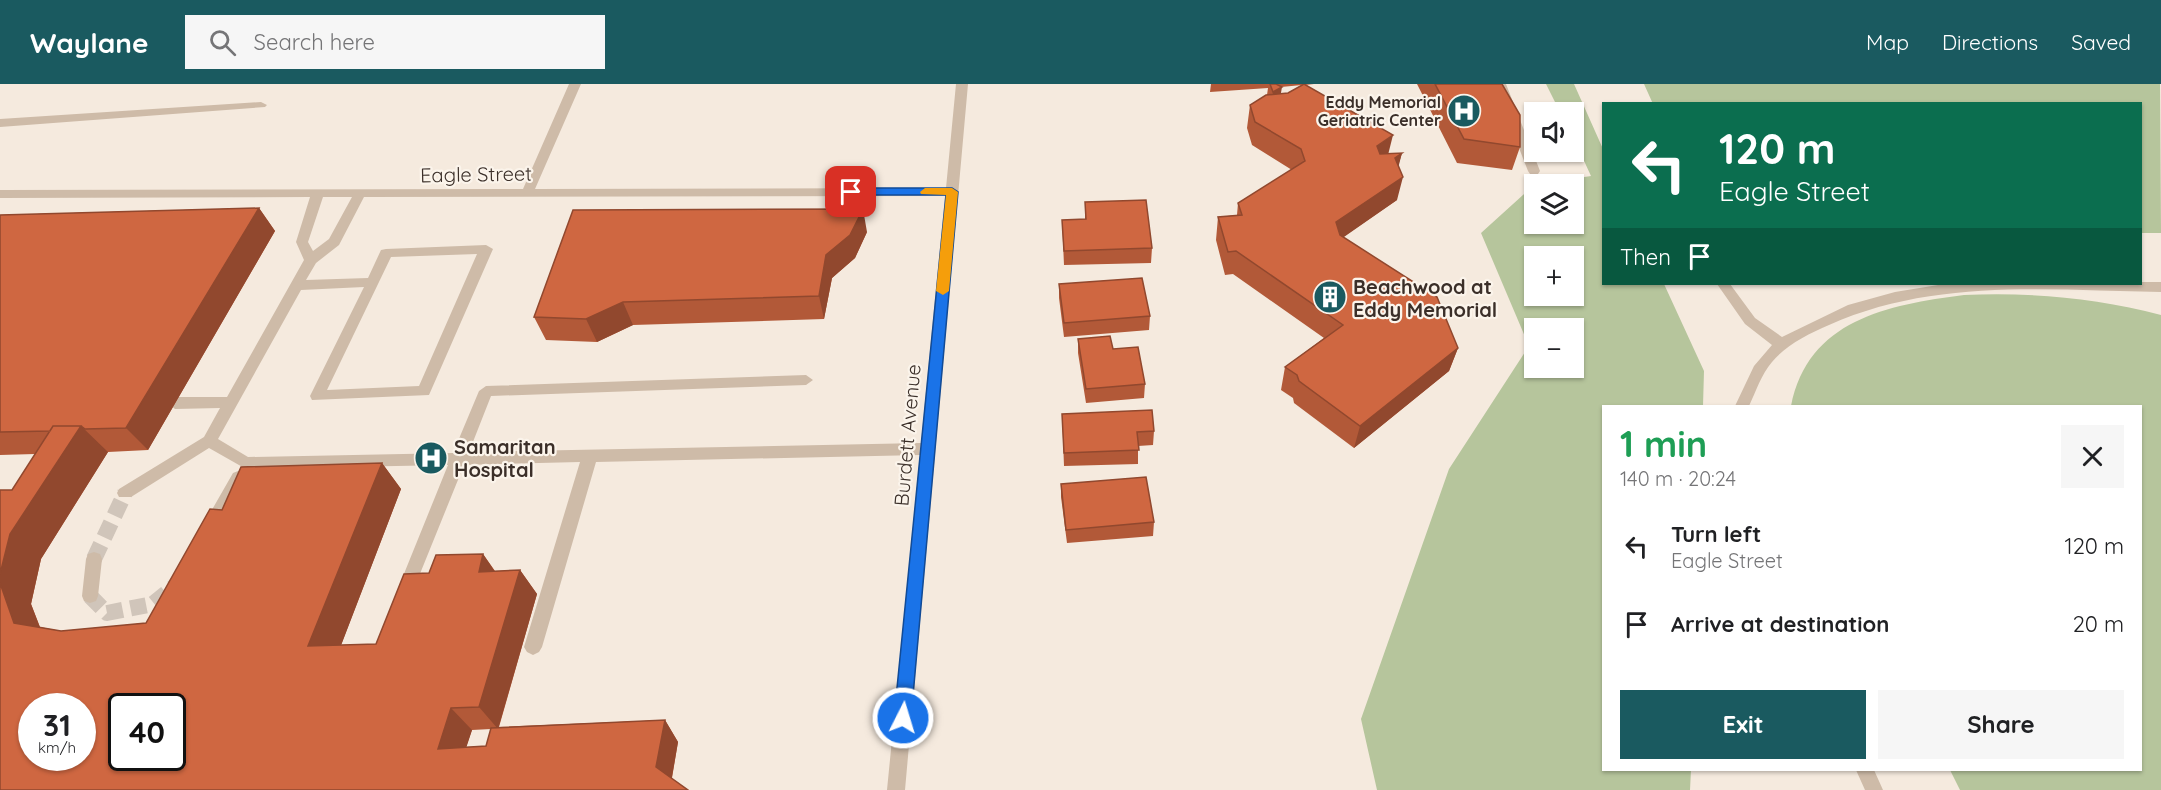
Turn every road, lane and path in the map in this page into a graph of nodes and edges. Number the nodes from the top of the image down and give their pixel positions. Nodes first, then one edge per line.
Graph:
1 (575, 84) edge
2 (962, 84) edge
3 (1500, 84) edge
4 (261, 105) dead end
5 (0, 123) edge
6 (1534, 171) dead end
7 (952, 192) junction
8 (526, 193) junction
9 (0, 194) edge
10 (317, 195) junction
11 (359, 195) junction
12 (311, 260) junction
13 (374, 282) junction
14 (297, 285) junction
15 (1724, 285) edge
16 (2161, 287) edge
17 (1783, 345) junction
18 (806, 380) dead end
19 (231, 402) junction
20 (175, 403) dead end
21 (1742, 405) edge
22 (209, 441) junction
23 (928, 449) junction
24 (590, 455) junction
25 (458, 457) junction
26 (246, 463) junction
27 (125, 493) tunnel mouth
28 (204, 541) edge
29 (94, 558) tunnel mouth
30 (90, 596) dead end
31 (399, 605) edge
32 (533, 647) dead end
33 (1865, 771) edge
34 (896, 790) edge
35 (1874, 790) edge

1 - 8 street
2 - 7 street, Burdett Avenue
3 - 6 street
4 - 5 street
7 - 8 street, Eagle Street
7 - 23 street, Burdett Avenue
8 - 11 street, Eagle Street
9 - 10 street, Eagle Street
10 - 11 street, Eagle Street
10 - 12 street
11 - 12 street
12 - 14 street
13 - 13 street
13 - 14 street
14 - 19 street
15 - 17 street
16 - 17 street
17 - 21 street
18 - 25 street
19 - 20 street
19 - 22 street
22 - 26 street
22 - 27 street
23 - 24 street
23 - 34 street, Burdett Avenue
24 - 25 street
24 - 32 street
25 - 26 street
25 - 31 street
26 - 28 street
29 - 30 street
33 - 35 street

